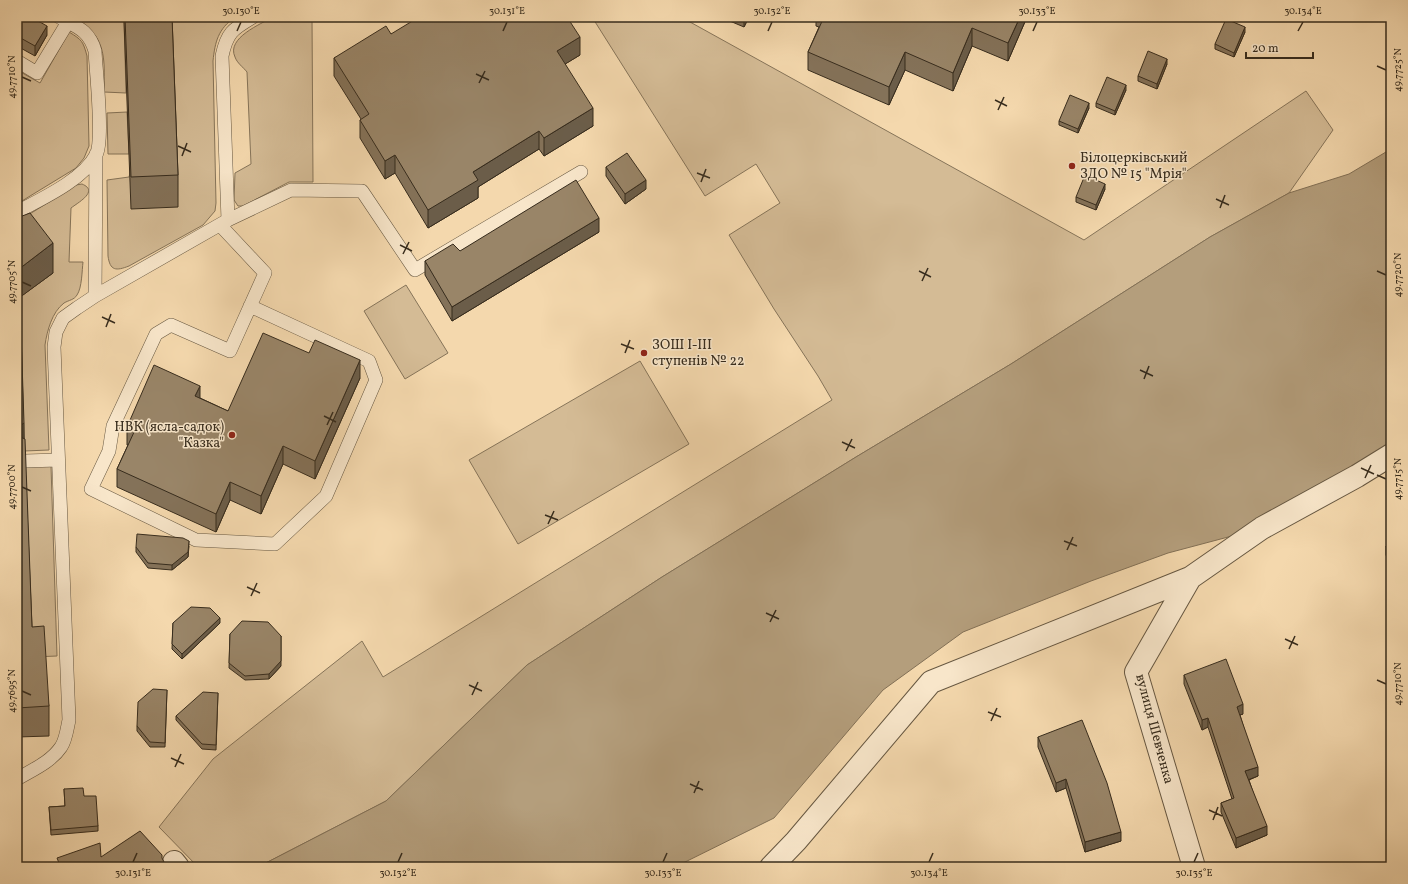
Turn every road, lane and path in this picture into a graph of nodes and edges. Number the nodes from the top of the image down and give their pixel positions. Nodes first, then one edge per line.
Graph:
1 (253, 17) edge
2 (64, 20) edge
3 (17, 61) edge
4 (96, 154) junction
5 (580, 172) dead end
6 (17, 212) edge
7 (224, 223) junction
8 (95, 296) junction
9 (250, 306) junction
10 (1391, 455) edge
11 (58, 460) junction
12 (25, 461) edge
13 (1190, 578) junction
14 (17, 779) edge
15 (796, 841) junction
16 (771, 867) edge
17 (790, 867) edge
18 (1194, 867) edge

1 - 7 lane
2 - 3 lane
2 - 4 lane
4 - 6 lane
4 - 8 lane
5 - 7 lane
7 - 8 lane
7 - 9 lane
8 - 11 lane
9 - 9 lane
10 - 13 street
11 - 12 lane
11 - 14 lane
13 - 15 street
13 - 18 street, вулиця Шевченка
15 - 16 street
15 - 17 street

